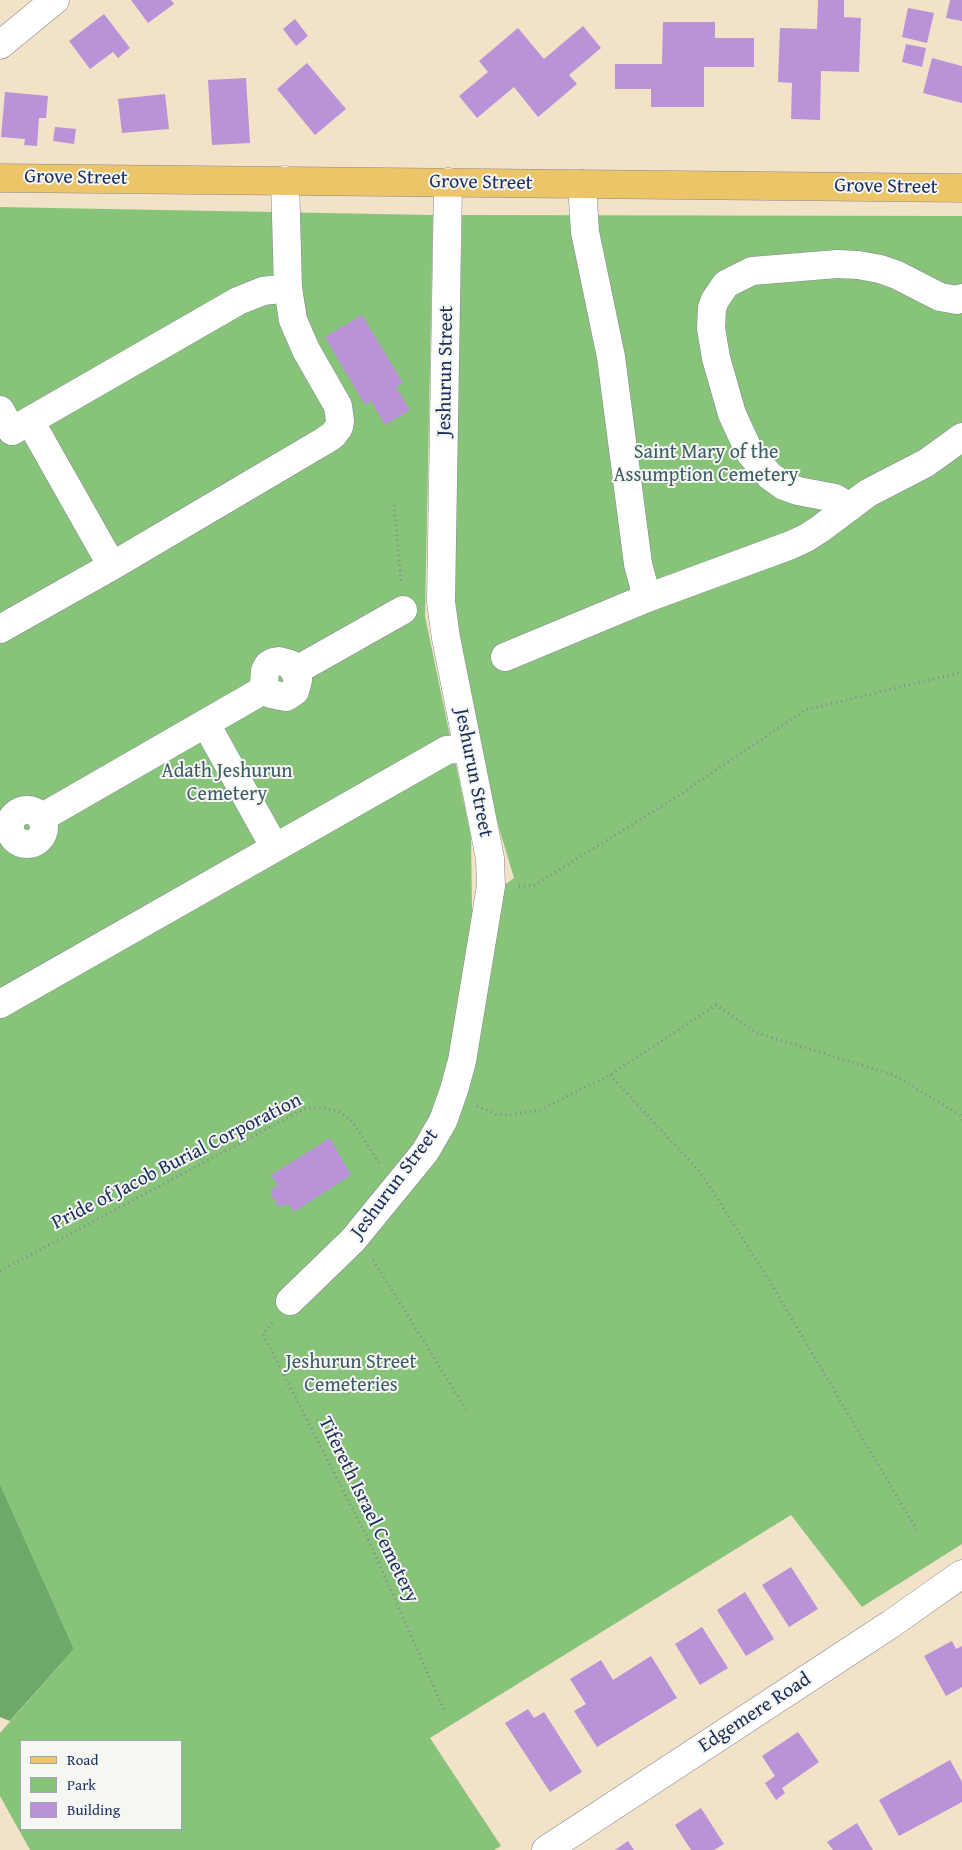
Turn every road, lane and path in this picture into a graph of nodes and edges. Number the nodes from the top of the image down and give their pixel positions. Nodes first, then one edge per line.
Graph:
1 (55, 0) edge
2 (0, 45) edge
3 (0, 178) edge
4 (285, 180) junction
5 (448, 182) junction
6 (582, 184) junction
7 (962, 188) edge
8 (288, 288) junction
9 (962, 298) edge
10 (0, 410) edge
11 (30, 421) junction
12 (962, 437) edge
13 (394, 505) dead end
14 (850, 507) junction
15 (112, 566) junction
16 (647, 598) junction
17 (403, 610) joint
18 (0, 629) edge
19 (506, 657) dead end
20 (962, 672) edge
21 (206, 724) junction
22 (467, 748) junction
23 (5, 838) edge
24 (275, 848) junction
25 (491, 886) junction
26 (0, 1004) edge
27 (610, 1075) junction
28 (454, 1090) junction
29 (962, 1120) edge
30 (400, 1183) junction
31 (354, 1240) junction
32 (0, 1271) edge
33 (290, 1302) joint
34 (466, 1409) dead end
35 (918, 1532) dead end
36 (962, 1574) edge
37 (446, 1712) dead end
38 (546, 1850) edge

1 - 2 street
3 - 4 main road, Grove Street
4 - 5 main road, Grove Street
4 - 8 street
5 - 6 main road, Grove Street
5 - 22 street, Jeshurun Street
6 - 7 main road, Grove Street
6 - 16 street
8 - 11 street
8 - 15 street
9 - 14 street
10 - 11 street
11 - 15 street
12 - 14 street
13 - 17 path
14 - 16 street
15 - 18 street
16 - 19 street
17 - 21 street
20 - 25 path
21 - 23 street
21 - 24 street
22 - 24 street
22 - 25 street, Jeshurun Street
24 - 26 street
25 - 28 street, Jeshurun Street
27 - 28 path
27 - 29 path
27 - 35 path
28 - 30 street, Jeshurun Street
30 - 31 street, Jeshurun Street
30 - 32 path, Pride of Jacob Burial Corporation
31 - 33 street, Jeshurun Street
31 - 34 path
33 - 37 path, Tifereth Israel Cemetery
36 - 38 street, Edgemere Road

